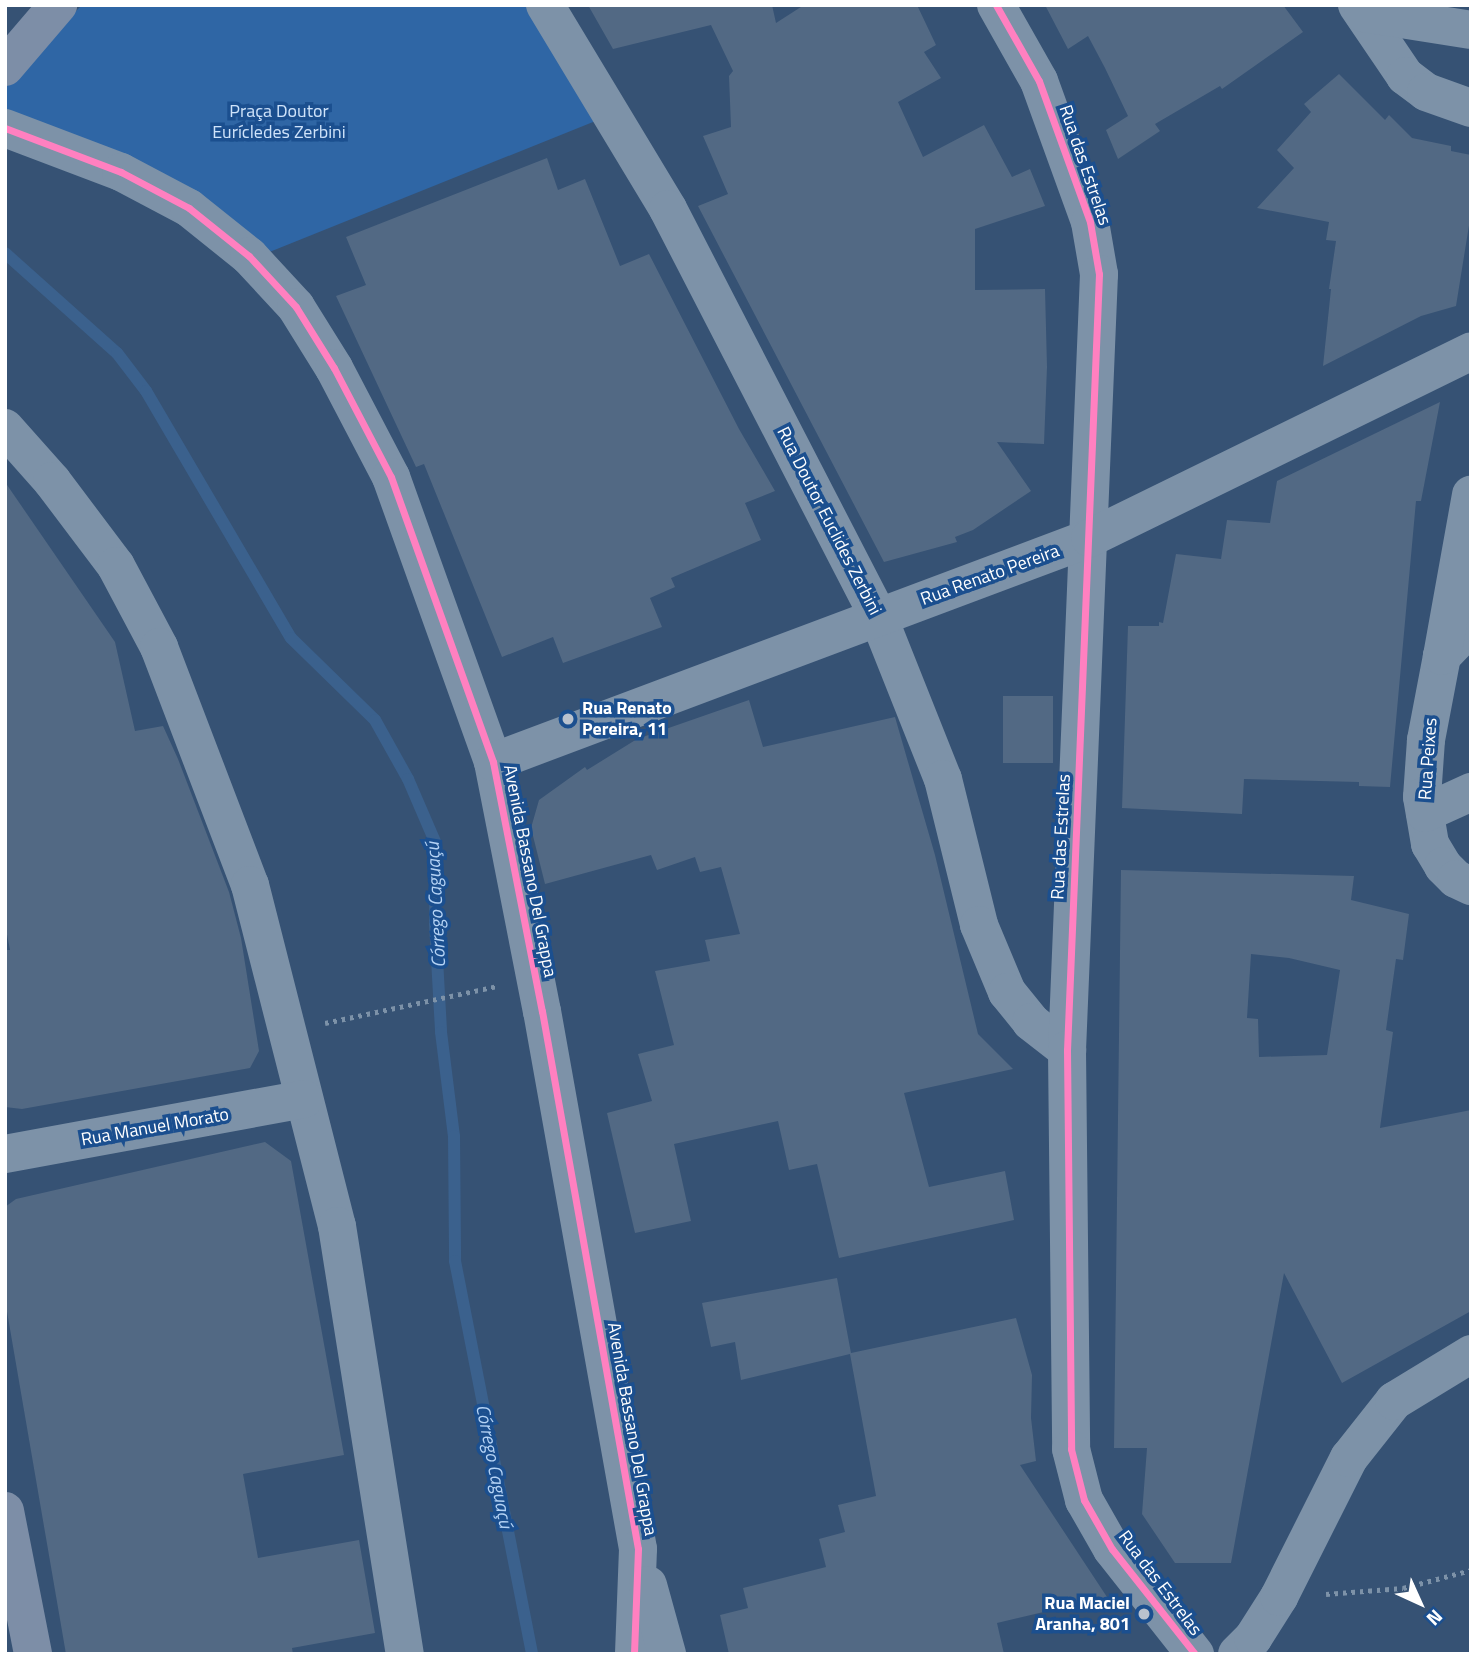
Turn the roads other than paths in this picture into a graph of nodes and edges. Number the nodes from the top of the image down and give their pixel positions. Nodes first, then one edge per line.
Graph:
1 (58, 5) edge
2 (545, 5) edge
3 (996, 5) edge
4 (1360, 9) edge
5 (1471, 30) edge
6 (5, 67) edge
7 (1471, 108) edge
8 (5, 128) edge
9 (1471, 351) edge
10 (5, 429) edge
11 (1471, 495) edge
12 (1090, 538) junction
13 (878, 616) junction
14 (1471, 626) edge
15 (1442, 656) junction
16 (493, 762) junction
17 (1471, 792) edge
18 (1424, 813) junction
19 (1471, 886) edge
20 (1067, 1050) junction
21 (304, 1100) junction
22 (5, 1154) edge
23 (1471, 1354) edge
24 (6, 1515) edge
25 (638, 1549) junction
26 (33, 1654) edge
27 (405, 1654) edge
28 (634, 1654) edge
29 (667, 1654) edge
30 (1195, 1654) edge
31 (1237, 1654) edge

1 - 6 main road
2 - 13 street, Rua Doutor Euclides Zerbini
3 - 12 street, Rua das Estrelas
4 - 5 street
4 - 7 street
8 - 16 street, Avenida Bassano Del Grappa
9 - 12 street, Rua Renato Pereira
10 - 21 street
11 - 15 street, Rua Peixes
12 - 13 street, Rua Renato Pereira
12 - 20 street, Rua das Estrelas
13 - 16 street, Rua Renato Pereira
13 - 20 street, Rua Doutor Euclides Zerbini
14 - 15 street
15 - 18 street, Rua Peixes
16 - 25 street, Avenida Bassano Del Grappa
17 - 18 street
18 - 19 street, Rua Peixes
20 - 30 street, Rua das Estrelas
21 - 22 street, Rua Manuel Morato
21 - 27 street
23 - 31 street
24 - 26 main road
25 - 28 street, Avenida Bassano Del Grappa
25 - 29 street

